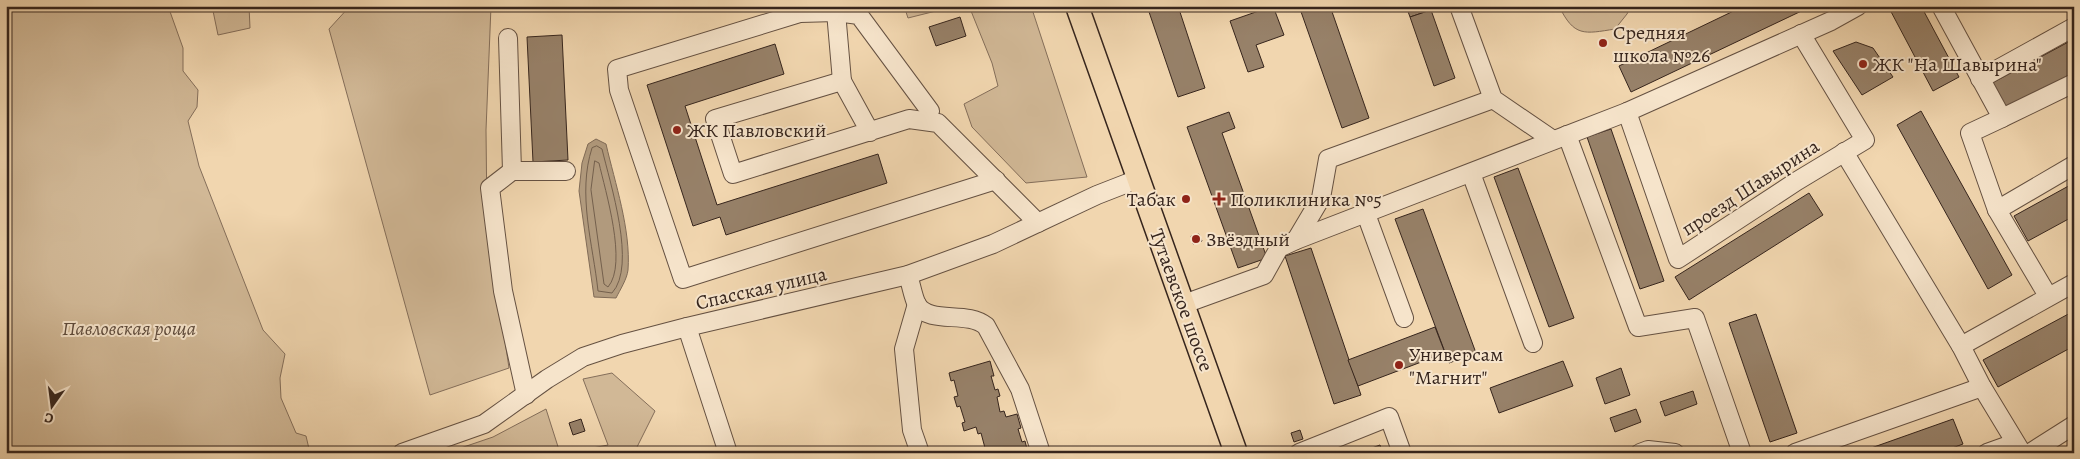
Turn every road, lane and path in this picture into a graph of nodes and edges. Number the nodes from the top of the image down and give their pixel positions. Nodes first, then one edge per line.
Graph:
1 (1077, 6) edge
2 (1459, 6) edge
3 (1858, 6) edge
4 (1941, 6) edge
5 (836, 12) junction
6 (2074, 26) edge
7 (1801, 34) junction
8 (508, 38) dead end
9 (1980, 79) junction
10 (842, 81) junction
11 (2074, 84) edge
12 (1493, 99) junction
13 (930, 111) dead end
14 (1627, 112) junction
15 (2002, 118) junction
16 (870, 132) junction
17 (1560, 137) junction
18 (1844, 152) junction
19 (2074, 165) edge
20 (512, 171) junction
21 (566, 171) dead end
22 (1471, 173) junction
23 (1138, 179) junction
24 (996, 180) junction
25 (1997, 210) junction
26 (1366, 214) junction
27 (1038, 224) junction
28 (1296, 240) junction
29 (908, 275) junction
30 (2074, 283) edge
31 (2048, 296) junction
32 (917, 304) junction
33 (1184, 304) junction
34 (1404, 318) dead end
35 (687, 327) junction
36 (1533, 342) dead end
37 (1961, 346) junction
38 (1982, 386) junction
39 (526, 395) junction
40 (2074, 425) edge
41 (2018, 448) edge
42 (402, 453) edge
43 (728, 453) edge
44 (920, 453) edge
45 (1041, 453) edge
46 (1236, 453) edge
47 (1299, 453) edge
48 (1402, 453) edge
49 (1640, 453) edge
50 (1675, 453) edge
51 (1742, 453) edge
52 (1795, 453) edge
53 (1987, 453) edge
54 (2030, 453) edge

1 - 23 main road, Тутаевское шоссе
2 - 12 street
3 - 7 street
4 - 9 street
5 - 10 street
5 - 13 street
5 - 24 street
6 - 9 street
7 - 14 street
7 - 18 street
8 - 20 street
9 - 15 street
10 - 16 street
10 - 16 street
11 - 15 street
12 - 17 street
12 - 28 street
14 - 17 street
14 - 18 street, проезд Шавырина
15 - 25 street
16 - 24 street
17 - 22 street
17 - 51 street
18 - 37 street, проезд Шавырина
19 - 25 street
20 - 21 street
20 - 39 street
22 - 26 street
22 - 36 street
23 - 27 street, Спасская улица
23 - 33 main road, Тутаевское шоссе
24 - 27 street
25 - 31 street
26 - 28 street
26 - 34 street
27 - 29 street, Спасская улица
28 - 33 street
29 - 32 street
29 - 35 street, Спасская улица
30 - 31 street
31 - 37 street
32 - 44 street
32 - 45 street
33 - 46 main road, Тутаевское шоссе
35 - 39 street, Спасская улица
35 - 43 street
37 - 38 street, проезд Шавырина
38 - 41 street, проезд Шавырина
38 - 52 street
39 - 42 street, Спасская улица
40 - 54 street
41 - 53 street
47 - 48 street
49 - 50 street

